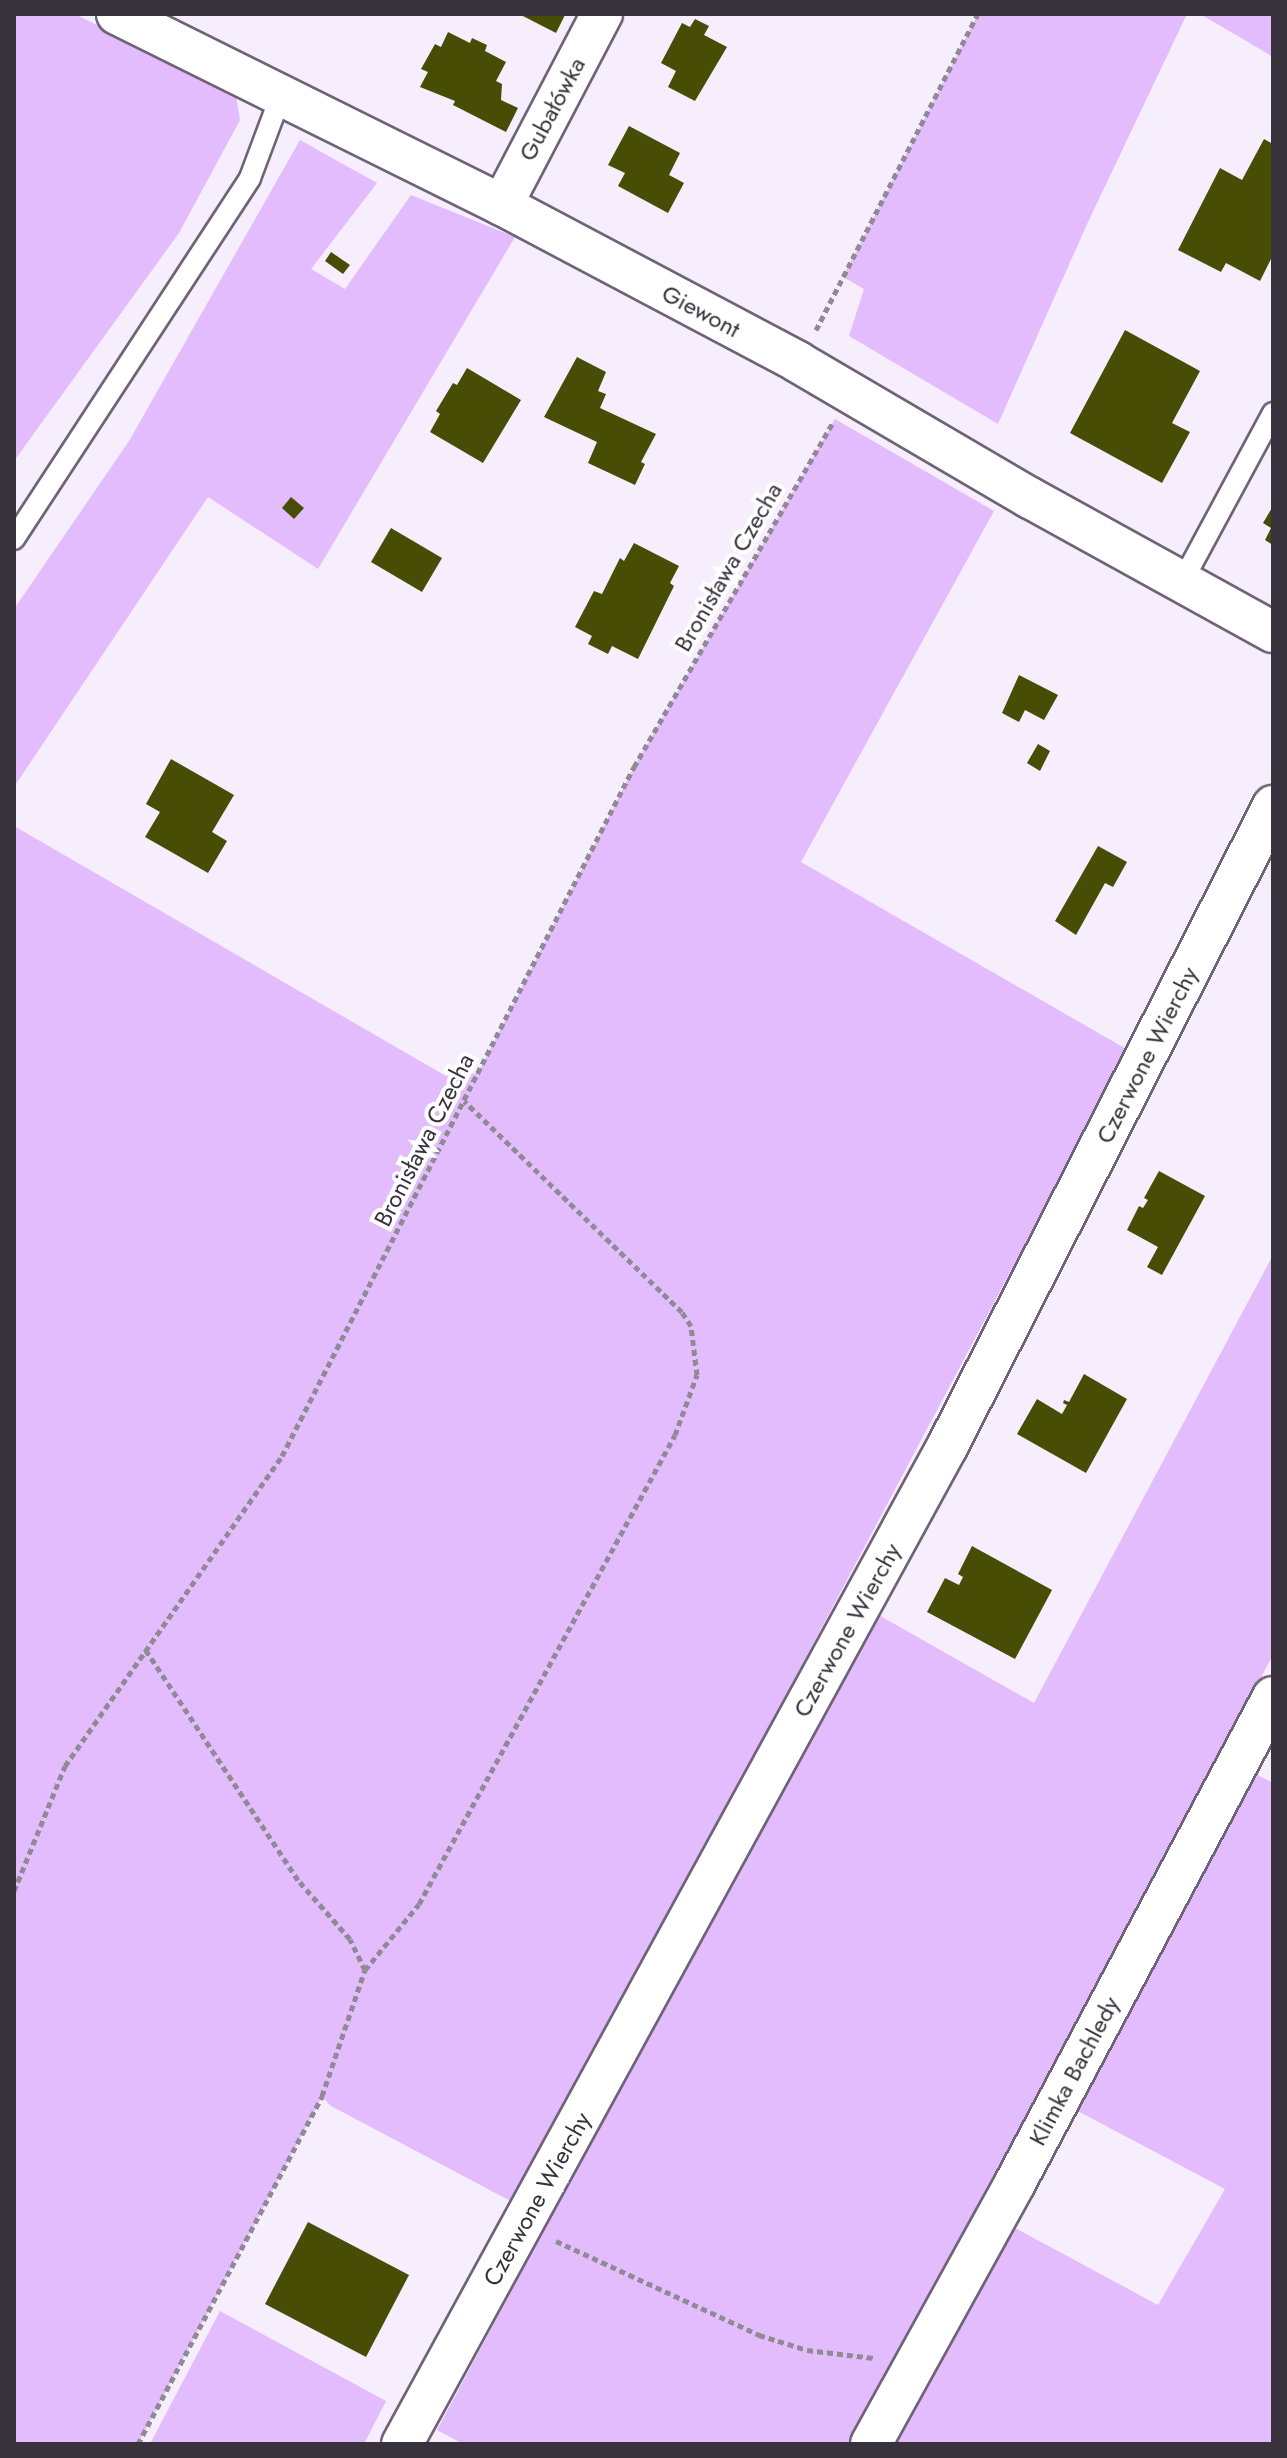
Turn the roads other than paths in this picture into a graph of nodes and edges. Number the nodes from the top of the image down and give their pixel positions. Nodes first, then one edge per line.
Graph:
1 (117, 14) edge
2 (602, 14) edge
3 (281, 95) junction
4 (502, 205) junction
5 (1273, 413) edge
6 (14, 539) edge
7 (1182, 582) junction
8 (1273, 632) edge
9 (1273, 806) edge
10 (1273, 1697) edge
11 (402, 2444) edge
12 (871, 2444) edge

1 - 3 street, Giewont
2 - 4 street, Gubałówka
3 - 4 street, Giewont
3 - 6 lane
4 - 7 street, Giewont
5 - 7 lane
7 - 8 street, Giewont
9 - 11 street, Czerwone Wierchy
10 - 12 street, Klimka Bachledy

